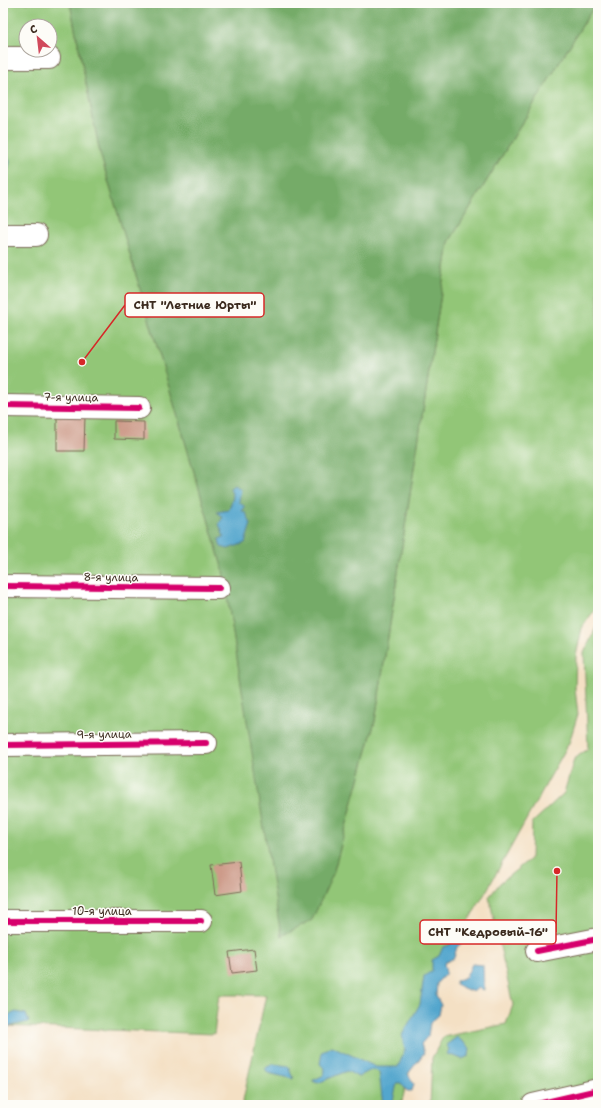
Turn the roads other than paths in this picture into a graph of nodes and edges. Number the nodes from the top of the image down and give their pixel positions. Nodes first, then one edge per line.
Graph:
1 (3, 58) edge
2 (18, 58) edge
3 (3, 235) edge
4 (36, 235) dead end
5 (3, 406) edge
6 (138, 408) dead end
7 (3, 586) edge
8 (219, 588) dead end
9 (206, 743) dead end
10 (3, 745) edge
11 (3, 921) edge
12 (200, 921) dead end
13 (598, 939) edge
14 (537, 951) dead end
15 (598, 1090) edge
16 (533, 1105) edge

1 - 2 street
3 - 4 street
5 - 6 street, 7-я улица
7 - 8 street, 8-я улица
9 - 10 street, 9-я улица
11 - 12 street, 10-я улица
13 - 14 street
15 - 16 street

